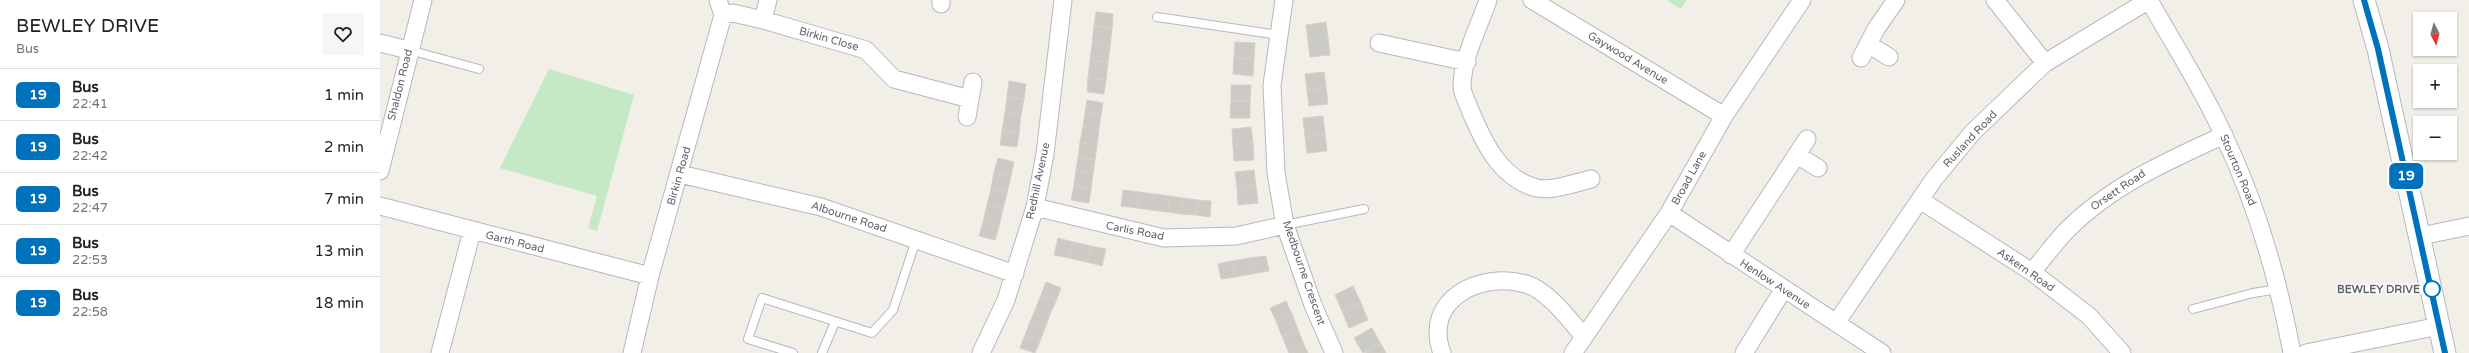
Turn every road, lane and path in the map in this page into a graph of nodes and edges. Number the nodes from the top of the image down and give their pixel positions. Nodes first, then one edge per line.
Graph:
1 (423, 0) edge
2 (768, 0) edge
3 (1063, 0) edge
4 (1284, 0) edge
5 (1488, 0) edge
6 (1532, 0) edge
7 (1802, 0) edge
8 (1896, 0) edge
9 (1995, 0) edge
10 (2149, 0) edge
11 (2364, 0) edge
12 (720, 7) edge
13 (1157, 18) dead end
14 (763, 20) junction
15 (1279, 35) junction
16 (380, 43) edge
17 (1379, 43) dead end
18 (408, 50) junction
19 (1889, 57) dead end
20 (1467, 62) junction
21 (2045, 63) junction
22 (479, 69) dead end
23 (973, 82) dead end
24 (970, 99) junction
25 (1724, 116) junction
26 (967, 117) dead end
27 (2224, 135) junction
28 (1807, 139) dead end
29 (382, 146) edge
30 (1797, 155) junction
31 (1818, 168) dead end
32 (380, 172) edge
33 (680, 174) junction
34 (1591, 179) dead end
35 (1920, 200) junction
36 (380, 206) edge
37 (1035, 207) junction
38 (1364, 209) dead end
39 (1669, 213) junction
40 (1285, 225) junction
41 (2469, 226) edge
42 (472, 231) junction
43 (2421, 236) junction
44 (916, 240) junction
45 (1731, 255) junction
46 (2032, 272) junction
47 (1015, 274) junction
48 (650, 276) junction
49 (2279, 289) junction
50 (1783, 290) junction
51 (2193, 309) dead end
52 (835, 322) junction
53 (1836, 323) junction
54 (2439, 326) junction
55 (1584, 337) junction
56 (440, 353) edge
57 (632, 353) edge
58 (793, 353) edge
59 (822, 353) edge
60 (981, 353) edge
61 (1334, 353) edge
62 (1442, 353) edge
63 (1573, 353) edge
64 (1744, 353) edge
65 (1882, 353) edge
66 (2122, 353) edge
67 (2292, 353) edge
68 (2306, 353) edge
69 (2445, 353) edge

1 - 18 street, Shaldon Road
2 - 14 street
3 - 37 street, Redhill Avenue
4 - 15 street, Medbourne Crescent
5 - 20 street
6 - 25 street, Gaywood Avenue
7 - 25 street, Broad Lane
8 - 19 street
9 - 21 street
10 - 21 street, Rusland Road
10 - 27 street, Stourton Road
11 - 43 street
12 - 14 street, Birkin Close
12 - 33 street, Birkin Road
13 - 15 lane
14 - 24 street, Birkin Close
15 - 40 street, Medbourne Crescent
16 - 18 street
17 - 20 street
18 - 22 lane
18 - 29 street, Shaldon Road
20 - 34 street
21 - 35 street, Rusland Road
23 - 24 street
24 - 26 street
25 - 39 street, Broad Lane
27 - 46 street, Orsett Road
27 - 49 street, Stourton Road
28 - 30 street
29 - 32 street, Shaldon Road
30 - 31 street
30 - 45 street
33 - 44 street, Albourne Road
33 - 48 street, Birkin Road
35 - 46 street, Askern Road
35 - 53 street, Rusland Road
36 - 42 street, Garth Road
37 - 40 street, Carlis Road
37 - 47 street, Redhill Avenue
38 - 40 lane
39 - 45 street, Henlow Avenue
39 - 55 street, Broad Lane
40 - 61 street, Medbourne Crescent
41 - 43 street
42 - 48 street, Garth Road
42 - 56 street
43 - 54 street
44 - 47 street, Albourne Road
44 - 52 lane
45 - 50 street, Henlow Avenue
46 - 66 street, Askern Road
47 - 60 street, Redhill Avenue
48 - 57 street, Birkin Road
49 - 51 lane
49 - 67 street, Stourton Road
50 - 53 street, Henlow Avenue
50 - 64 street
52 - 58 lane
52 - 59 lane
53 - 65 street, Henlow Avenue
54 - 68 street
54 - 69 street
55 - 62 street
55 - 63 street, Broad Lane

